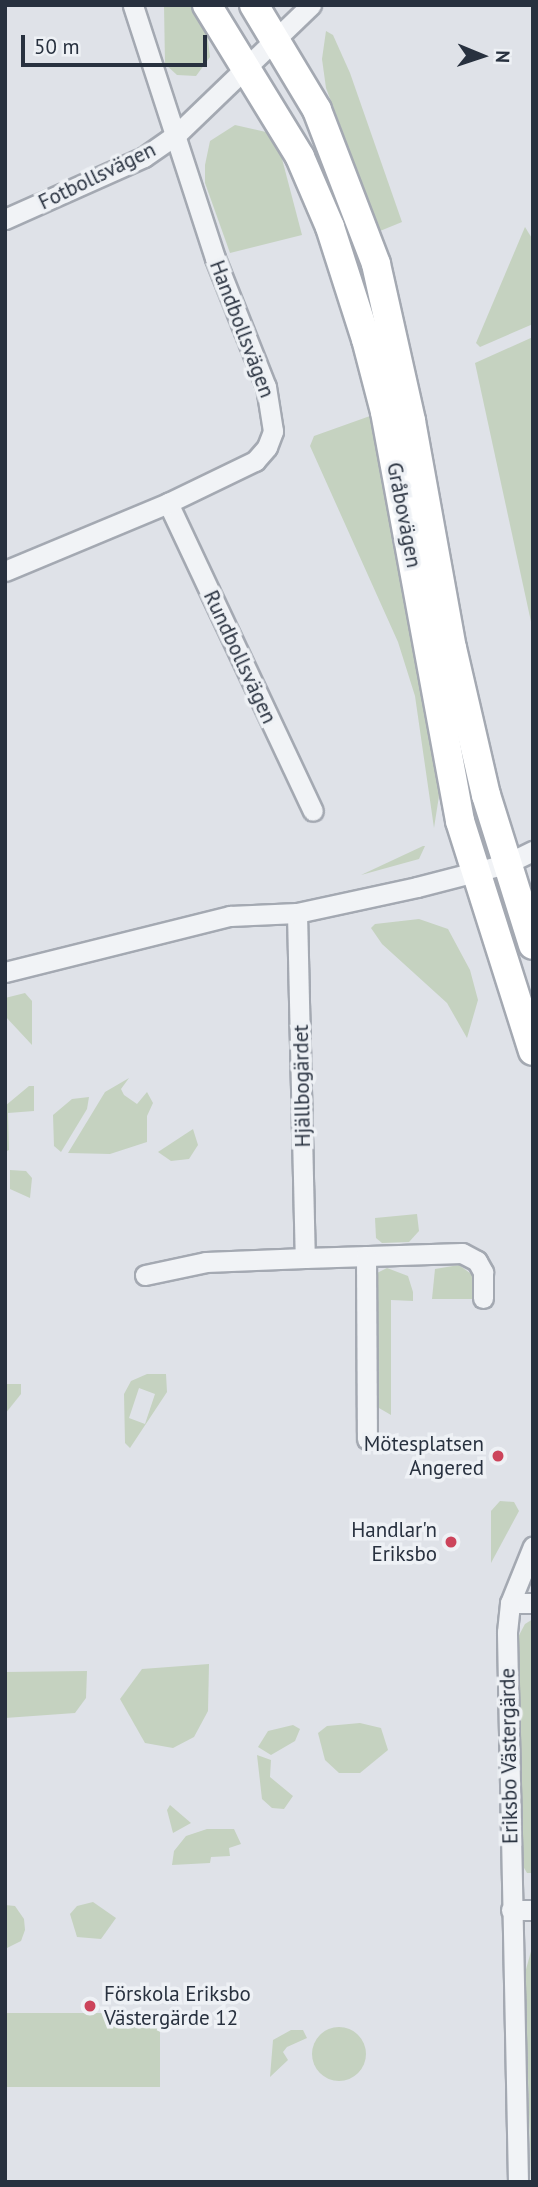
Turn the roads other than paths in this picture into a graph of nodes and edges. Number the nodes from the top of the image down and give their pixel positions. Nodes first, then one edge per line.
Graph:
1 (133, 5) edge
2 (207, 5) edge
3 (254, 5) edge
4 (311, 5) edge
5 (275, 39) junction
6 (248, 66) junction
7 (177, 134) junction
8 (5, 219) edge
9 (168, 503) junction
10 (5, 571) edge
11 (313, 811) dead end
12 (533, 851) edge
13 (506, 864) junction
14 (473, 874) junction
15 (297, 913) junction
16 (533, 945) edge
17 (5, 972) edge
18 (533, 1051) edge
19 (366, 1256) junction
20 (305, 1258) junction
21 (145, 1275) dead end
22 (483, 1298) dead end
23 (368, 1440) dead end
24 (533, 1546) edge
25 (510, 1603) junction
26 (533, 1603) edge
27 (511, 1910) junction
28 (533, 1910) edge
29 (518, 2182) edge

1 - 7 street, Handbollsvägen
2 - 6 main road, Gråbovägen
3 - 5 main road, Gråbovägen
4 - 5 street, Fotbollsvägen
5 - 6 street, Fotbollsvägen
5 - 13 main road, Gråbovägen
6 - 7 street, Fotbollsvägen
6 - 14 main road, Gråbovägen
7 - 8 street, Fotbollsvägen
7 - 9 street, Handbollsvägen
9 - 10 street, Handbollsvägen
9 - 11 street, Rundbollsvägen
12 - 13 street
13 - 14 street
13 - 16 main road, Gråbovägen
14 - 15 street
14 - 18 main road, Gråbovägen
15 - 17 street
15 - 20 street, Hjällbogärdet
19 - 20 street
19 - 22 street
19 - 23 street
20 - 21 street
24 - 25 street, Eriksbo Västergärde
25 - 26 street
25 - 27 street, Eriksbo Västergärde
27 - 28 street
27 - 29 street, Eriksbo Västergärde

